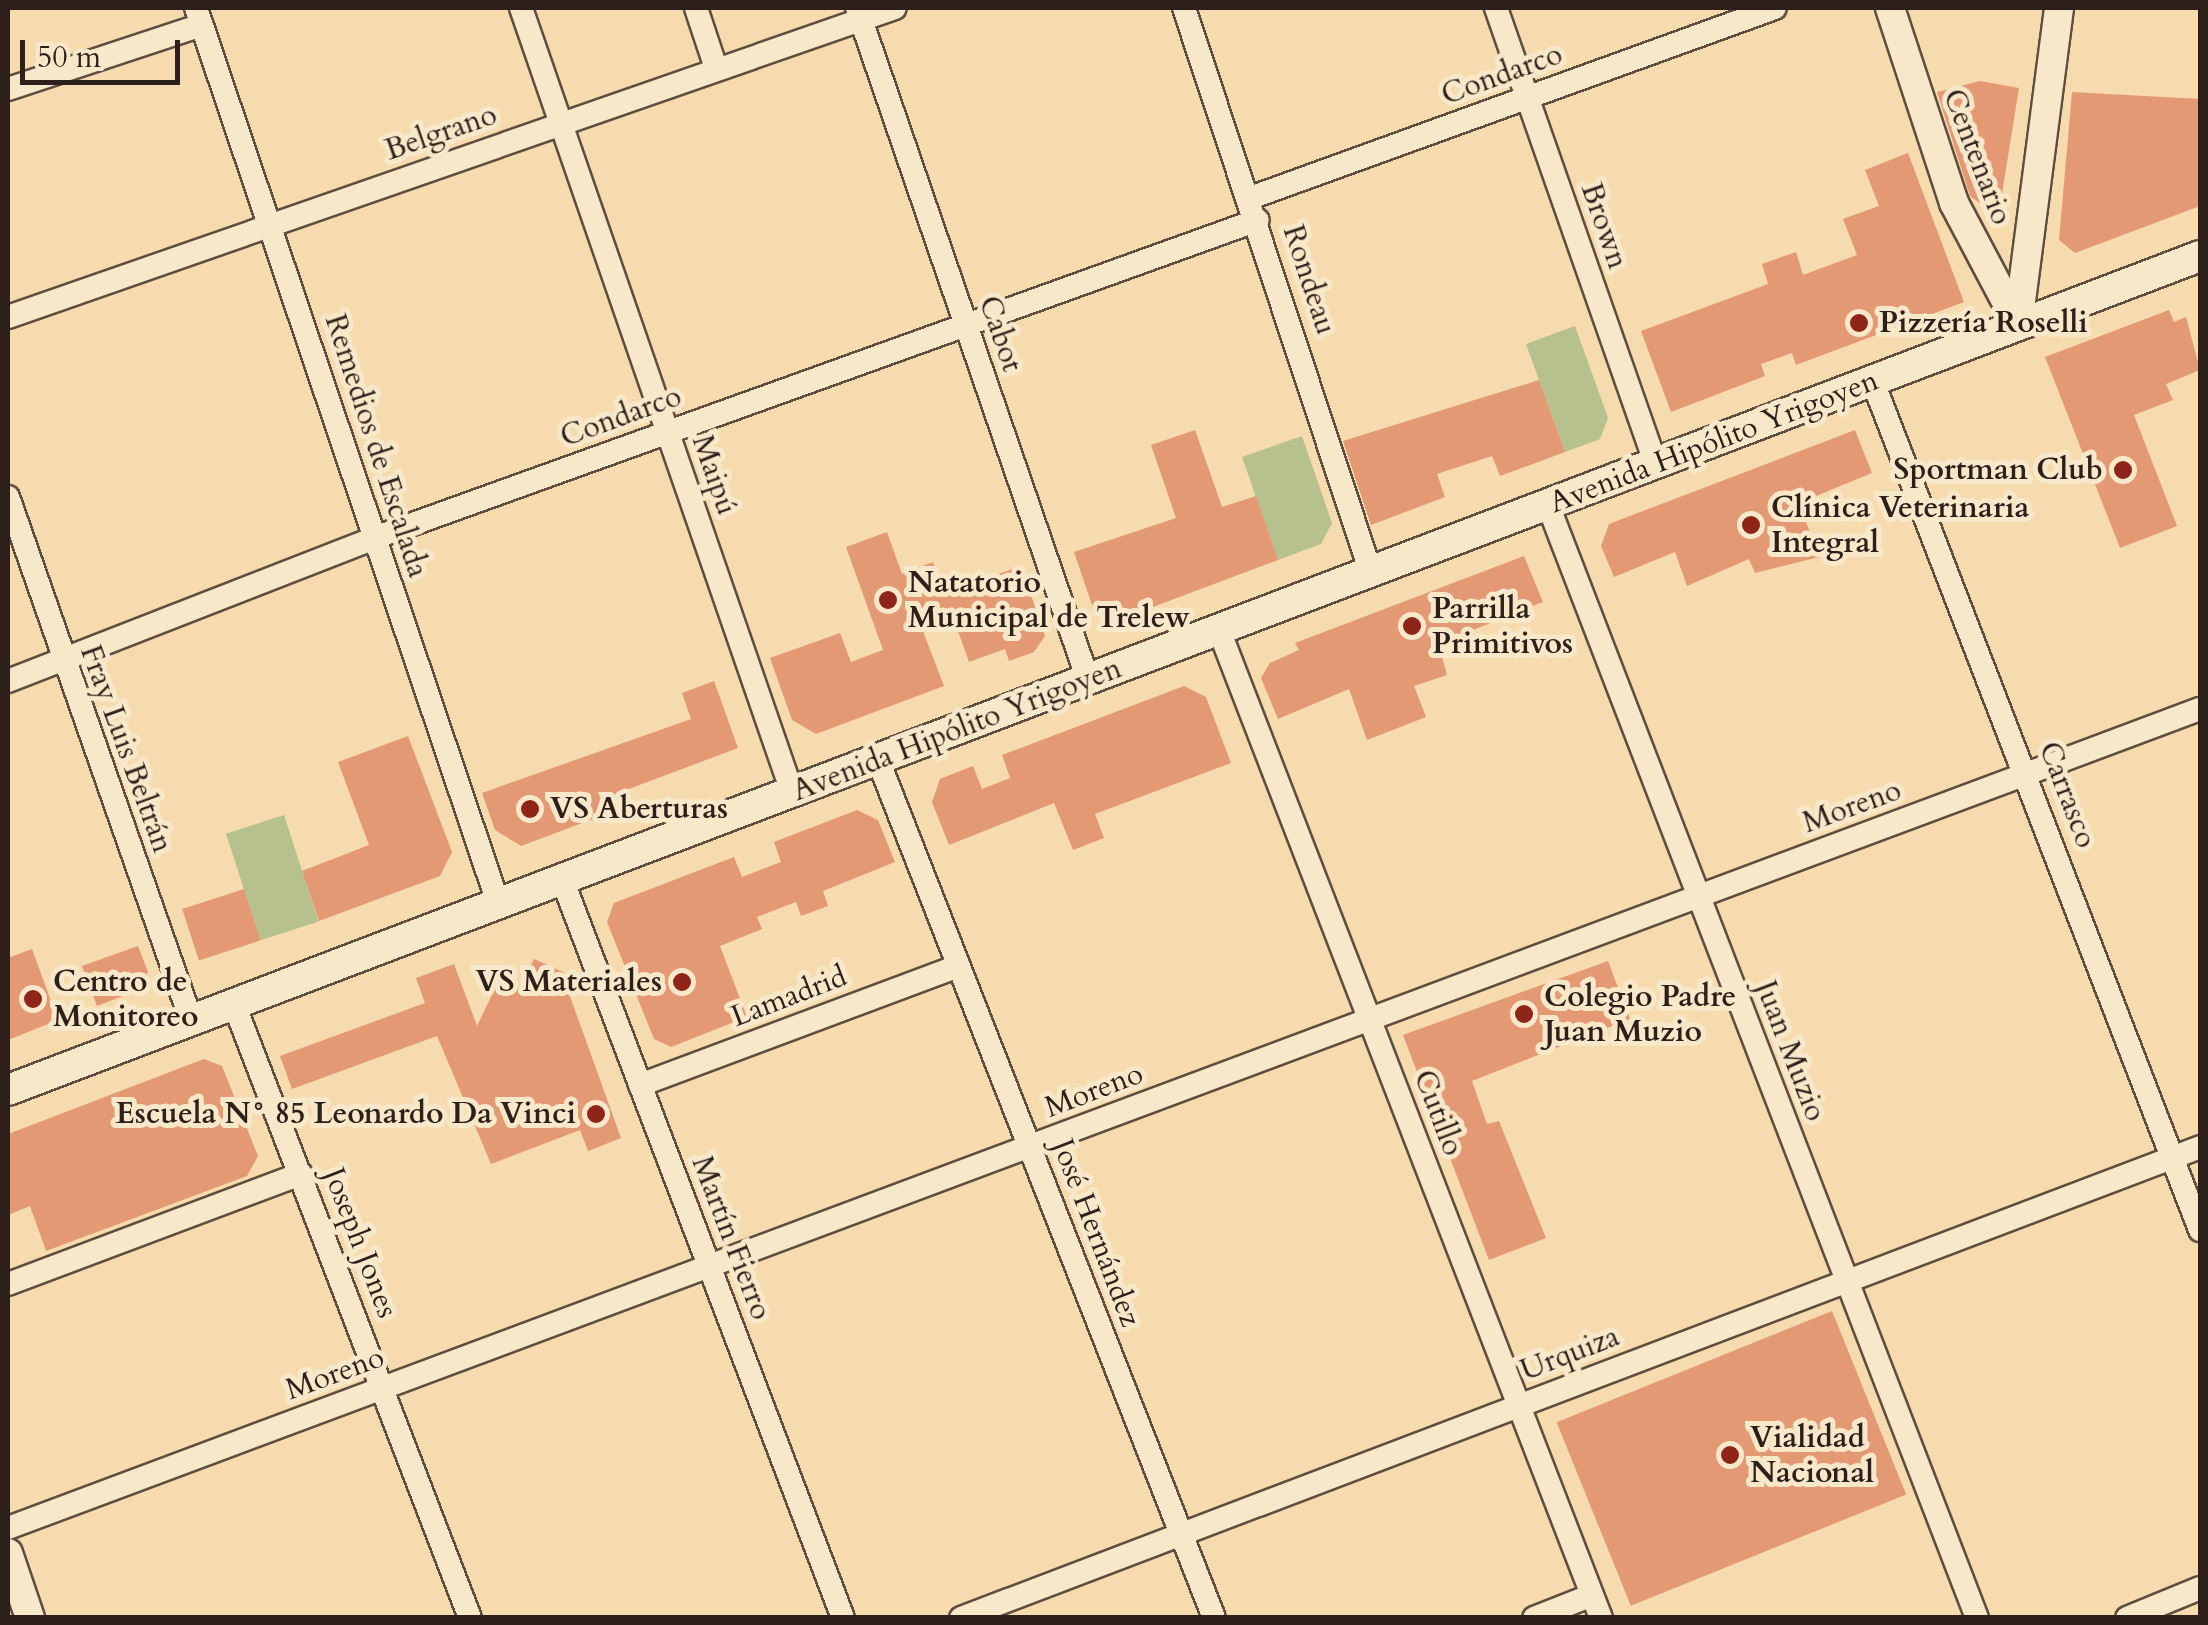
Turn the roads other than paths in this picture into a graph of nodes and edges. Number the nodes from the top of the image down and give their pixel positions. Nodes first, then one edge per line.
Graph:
1 (522, 8) edge
2 (696, 8) edge
3 (895, 8) edge
4 (1184, 8) edge
5 (1496, 8) edge
6 (1774, 8) edge
7 (1890, 8) edge
8 (2059, 8) edge
9 (859, 14) edge
10 (199, 16) edge
11 (716, 68) junction
12 (8, 89) edge
13 (1527, 98) junction
14 (561, 122) junction
15 (1254, 209) junction
16 (270, 225) junction
17 (2200, 260) edge
18 (8, 317) edge
19 (964, 322) junction
20 (2018, 324) junction
21 (1873, 382) junction
22 (668, 432) junction
23 (1656, 464) junction
24 (8, 498) edge
25 (1548, 505) junction
26 (374, 538) junction
27 (1372, 573) junction
28 (1219, 630) junction
29 (61, 660) junction
30 (1088, 680) junction
31 (8, 681) edge
32 (2200, 709) edge
33 (878, 760) junction
34 (2027, 774) junction
35 (792, 792) junction
36 (562, 880) junction
37 (1699, 896) junction
38 (498, 903) junction
39 (959, 966) junction
40 (234, 1004) junction
41 (1370, 1019) junction
42 (191, 1020) junction
43 (640, 1085) junction
44 (8, 1090) edge
45 (1030, 1147) junction
46 (2200, 1147) edge
47 (2172, 1157) junction
48 (301, 1174) junction
49 (2200, 1230) edge
50 (710, 1269) junction
51 (1846, 1279) junction
52 (8, 1284) edge
53 (384, 1387) junction
54 (1520, 1406) junction
55 (8, 1528) edge
56 (1183, 1536) junction
57 (8, 1553) edge
58 (2200, 1588) edge
59 (1592, 1595) junction
60 (30, 1618) edge
61 (470, 1618) edge
62 (843, 1618) edge
63 (961, 1618) edge
64 (1214, 1618) edge
65 (1534, 1618) edge
66 (1601, 1618) edge
67 (1978, 1618) edge
68 (2127, 1618) edge

1 - 14 street, Maipú
2 - 11 street
3 - 9 street, Belgrano
4 - 15 street, Rondeau
5 - 13 street, Brown
6 - 13 street, Condarco
7 - 20 street, Centenario
8 - 20 street
9 - 11 street, Belgrano
9 - 19 street, Cabot
10 - 12 street
10 - 16 street, Remedios de Escalada
11 - 14 street, Belgrano
13 - 15 street, Condarco
13 - 23 street, Brown
14 - 16 street, Belgrano
14 - 22 street, Maipú
15 - 19 street, Condarco
15 - 27 street, Rondeau
16 - 18 street, Belgrano
16 - 26 street, Remedios de Escalada
17 - 20 main road, Avenida Hipólito Yrigoyen
19 - 22 street, Condarco
19 - 30 street, Cabot
20 - 21 main road, Avenida Hipólito Yrigoyen
21 - 23 main road, Avenida Hipólito Yrigoyen
21 - 34 street, Carrasco
22 - 26 street, Condarco
22 - 35 street, Maipú
23 - 25 main road, Avenida Hipólito Yrigoyen
24 - 29 street, Fray Luis Beltrán
25 - 27 main road, Avenida Hipólito Yrigoyen
25 - 37 street, Juan Muzio
26 - 29 street, Condarco
26 - 38 street, Remedios de Escalada
27 - 28 main road, Avenida Hipólito Yrigoyen
28 - 30 main road, Avenida Hipólito Yrigoyen
28 - 41 street, Cutillo
29 - 31 street, Condarco
29 - 42 street, Fray Luis Beltrán
30 - 33 main road, Avenida Hipólito Yrigoyen
32 - 34 street, Moreno
33 - 35 main road, Avenida Hipólito Yrigoyen
33 - 39 street, José Hernández
34 - 37 street, Moreno
34 - 47 street, Carrasco
35 - 36 main road, Avenida Hipólito Yrigoyen
36 - 38 main road, Avenida Hipólito Yrigoyen
36 - 43 street, Martín Fierro
37 - 41 street, Moreno
37 - 51 street, Juan Muzio
38 - 40 main road, Avenida Hipólito Yrigoyen
39 - 43 street, Lamadrid
39 - 45 street, José Hernández
40 - 42 main road, Avenida Hipólito Yrigoyen
40 - 48 street, Joseph Jones
41 - 45 street, Moreno
41 - 54 street, Cutillo
42 - 44 main road, Avenida Hipólito Yrigoyen
43 - 50 street, Martín Fierro
45 - 50 street, Moreno
45 - 56 street, José Hernández
46 - 47 street, Urquiza
47 - 49 street, Carrasco
47 - 51 street, Urquiza
48 - 52 street
48 - 53 street, Joseph Jones
50 - 53 street, Moreno
50 - 62 street, Martín Fierro
51 - 54 street, Urquiza
51 - 67 street, Juan Muzio
53 - 55 street, Moreno
53 - 61 street, Joseph Jones
54 - 56 street, Urquiza
54 - 59 street, Cutillo
56 - 63 street, Urquiza
56 - 64 street, José Hernández
57 - 60 street
58 - 68 street
59 - 65 street
59 - 66 street, Cutillo

